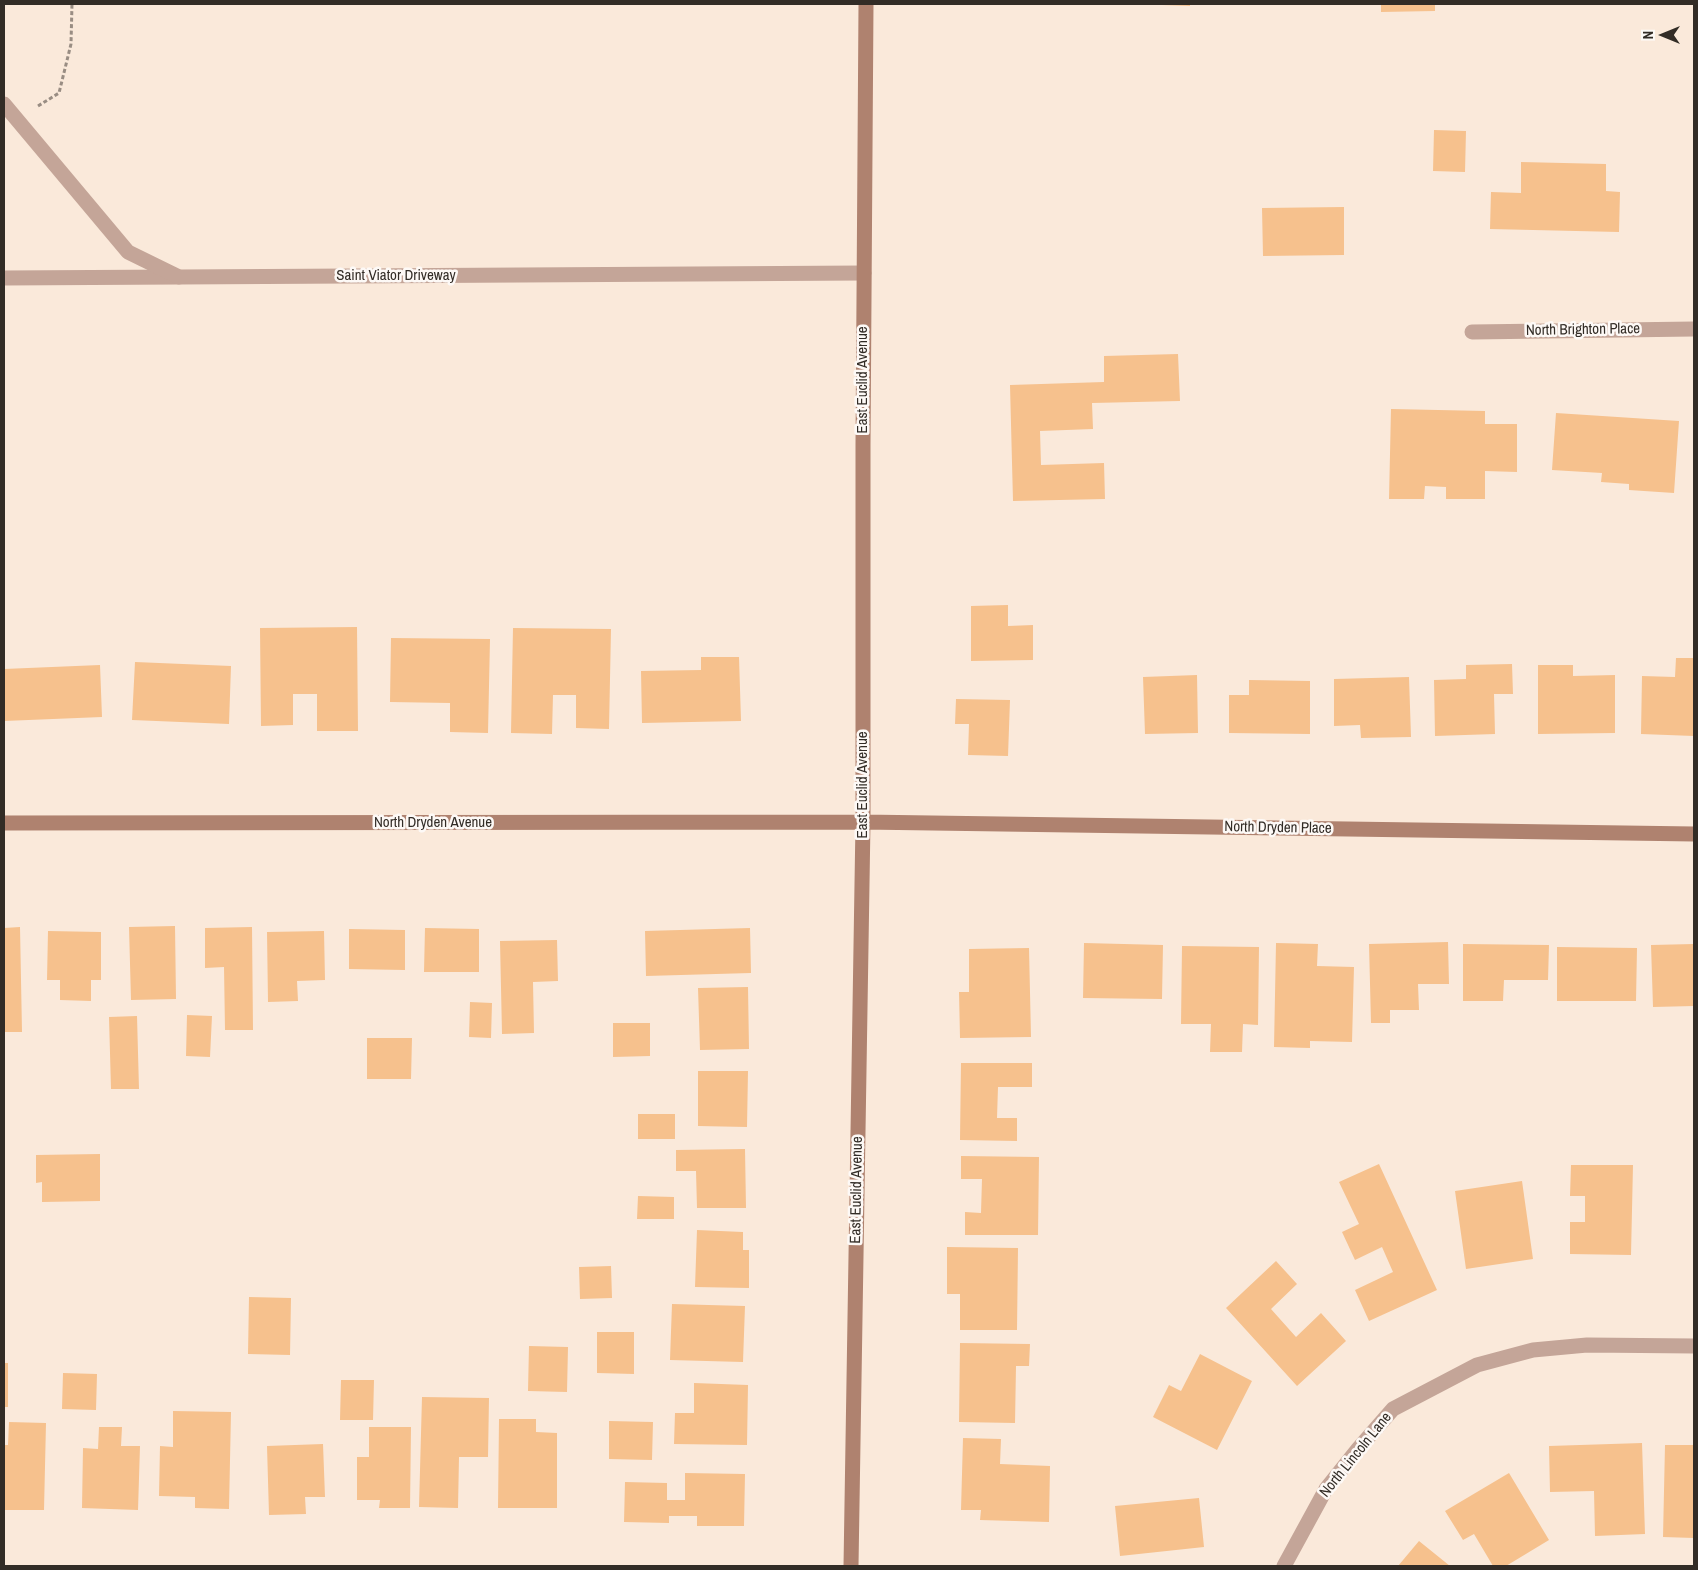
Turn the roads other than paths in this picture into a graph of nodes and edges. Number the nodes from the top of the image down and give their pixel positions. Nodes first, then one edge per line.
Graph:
1 (866, 4) edge
2 (4, 104) edge
3 (864, 273) junction
4 (178, 277) junction
5 (4, 278) edge
6 (1694, 329) edge
7 (1472, 332) dead end
8 (863, 822) junction
9 (4, 824) edge
10 (1694, 834) edge
11 (1694, 1346) edge
12 (851, 1566) edge
13 (1284, 1566) edge

1 - 3 street, East Euclid Avenue
2 - 4 street, Saint Viator Driveway
3 - 4 street, Saint Viator Driveway
3 - 8 street, East Euclid Avenue
4 - 5 street
6 - 7 street, North Brighton Place
8 - 9 street, North Dryden Avenue
8 - 10 street, North Dryden Place
8 - 12 street, East Euclid Avenue
11 - 13 street, North Lincoln Lane

